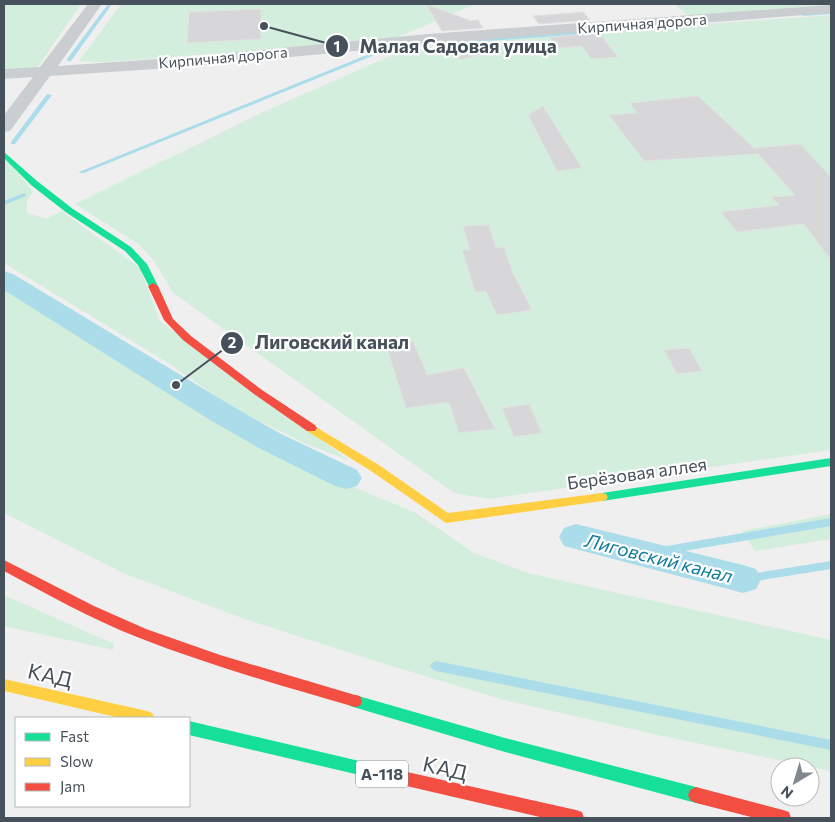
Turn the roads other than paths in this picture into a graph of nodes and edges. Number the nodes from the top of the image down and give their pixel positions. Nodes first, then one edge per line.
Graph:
1 (95, 4) edge
2 (762, 9) edge
3 (831, 9) edge
4 (46, 71) junction
5 (4, 74) edge
6 (4, 127) edge
7 (4, 154) edge
8 (831, 462) edge
9 (4, 565) edge
10 (4, 685) edge
11 (143, 717) edge
12 (190, 728) edge
13 (576, 818) edge
14 (784, 818) edge

1 - 4 street
2 - 3 street, Кирпичная дорога
2 - 4 street, Кирпичная дорога
4 - 5 street, Кирпичная дорога
4 - 6 street
7 - 8 main road, Берёзовая аллея
9 - 14 main road
10 - 11 main road, КАД
12 - 13 main road, КАД / А-118

